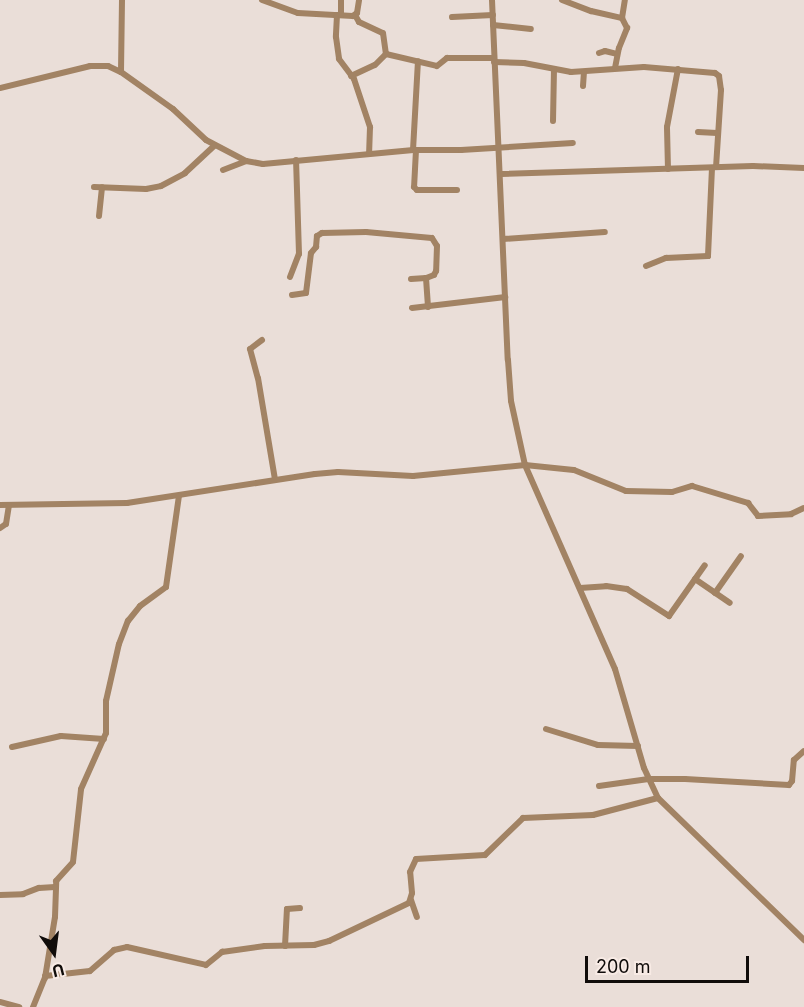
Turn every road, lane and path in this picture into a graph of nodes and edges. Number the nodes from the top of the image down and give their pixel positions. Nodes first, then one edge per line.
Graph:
1 (130, 0) edge
2 (262, 0) edge
3 (341, 0) edge
4 (359, 0) edge
5 (492, 0) edge
6 (562, 0) edge
7 (625, 0) edge
8 (122, 1) edge
9 (339, 15) junction
10 (356, 15) junction
11 (493, 15) junction
12 (452, 17) dead end
13 (622, 18) junction
14 (493, 25) junction
15 (531, 29) dead end
16 (599, 53) dead end
17 (386, 54) junction
18 (617, 54) junction
19 (494, 60) junction
20 (418, 61) junction
21 (615, 68) junction
22 (554, 69) junction
23 (678, 69) junction
24 (121, 72) junction
25 (584, 72) junction
26 (351, 76) junction
27 (583, 86) dead end
28 (0, 88) edge
29 (553, 121) dead end
30 (698, 132) dead end
31 (717, 134) junction
32 (573, 143) dead end
33 (214, 146) junction
34 (497, 148) junction
35 (414, 150) junction
36 (369, 153) junction
37 (296, 160) junction
38 (246, 161) junction
39 (714, 167) junction
40 (804, 168) edge
41 (668, 169) junction
42 (223, 170) dead end
43 (501, 174) junction
44 (94, 188) dead end
45 (102, 188) junction
46 (458, 190) dead end
47 (99, 216) dead end
48 (604, 232) dead end
49 (503, 239) junction
50 (646, 266) dead end
51 (290, 277) dead end
52 (426, 278) junction
53 (411, 279) dead end
54 (292, 295) dead end
55 (505, 297) junction
56 (428, 307) junction
57 (412, 308) dead end
58 (262, 340) dead end
59 (525, 465) junction
60 (276, 480) junction
61 (179, 496) junction
62 (0, 505) edge
63 (9, 505) junction
64 (804, 508) edge
65 (0, 528) edge
66 (741, 556) dead end
67 (705, 565) dead end
68 (695, 579) junction
69 (580, 588) junction
70 (715, 593) junction
71 (730, 603) dead end
72 (546, 729) dead end
73 (104, 739) junction
74 (638, 746) junction
75 (12, 747) dead end
76 (804, 751) edge
77 (649, 780) junction
78 (599, 786) dead end
79 (658, 798) junction
80 (56, 886) junction
81 (0, 895) edge
82 (411, 900) junction
83 (300, 908) dead end
84 (417, 917) dead end
85 (804, 940) edge
86 (285, 946) junction
87 (45, 976) junction
88 (0, 1002) edge
89 (19, 1007) edge
90 (33, 1007) edge

1 - 8 street
2 - 9 street
3 - 9 street
4 - 10 street
5 - 11 street
6 - 13 street
7 - 13 street
8 - 24 street
9 - 10 street
9 - 26 street
10 - 17 street
11 - 12 street
11 - 14 street
13 - 18 street
14 - 15 street
14 - 19 street
16 - 18 street
17 - 20 street
17 - 26 street
18 - 21 street
19 - 20 street
19 - 22 street
19 - 34 street
20 - 35 street
21 - 23 street
21 - 25 street
22 - 25 street
22 - 29 street
23 - 31 street
23 - 41 street
24 - 28 street
24 - 33 street
25 - 27 street
26 - 36 street
30 - 31 street
31 - 39 street
32 - 34 street
33 - 38 street
33 - 45 street
34 - 35 street
34 - 43 street
35 - 36 street
35 - 46 street
36 - 37 street
37 - 38 street
37 - 51 street
38 - 42 street
39 - 40 street
39 - 41 street
39 - 50 street
41 - 43 street
43 - 49 street
44 - 45 street
45 - 47 street
48 - 49 street
49 - 55 street
52 - 53 street
52 - 54 street
52 - 56 street
55 - 56 street
55 - 59 street
56 - 57 street
58 - 60 street
59 - 60 street
59 - 64 street
59 - 69 street
60 - 61 street
61 - 63 street
61 - 73 street
62 - 63 street
63 - 65 street
66 - 70 street
67 - 68 street
68 - 69 street
68 - 70 street
69 - 74 street
70 - 71 street
72 - 74 street
73 - 75 street
73 - 80 street
74 - 77 street
76 - 77 street
77 - 78 street
77 - 79 street
79 - 82 street
79 - 85 street
80 - 81 street
80 - 87 street
82 - 84 street
82 - 86 street
83 - 86 street
86 - 87 street
87 - 90 street
88 - 89 street

